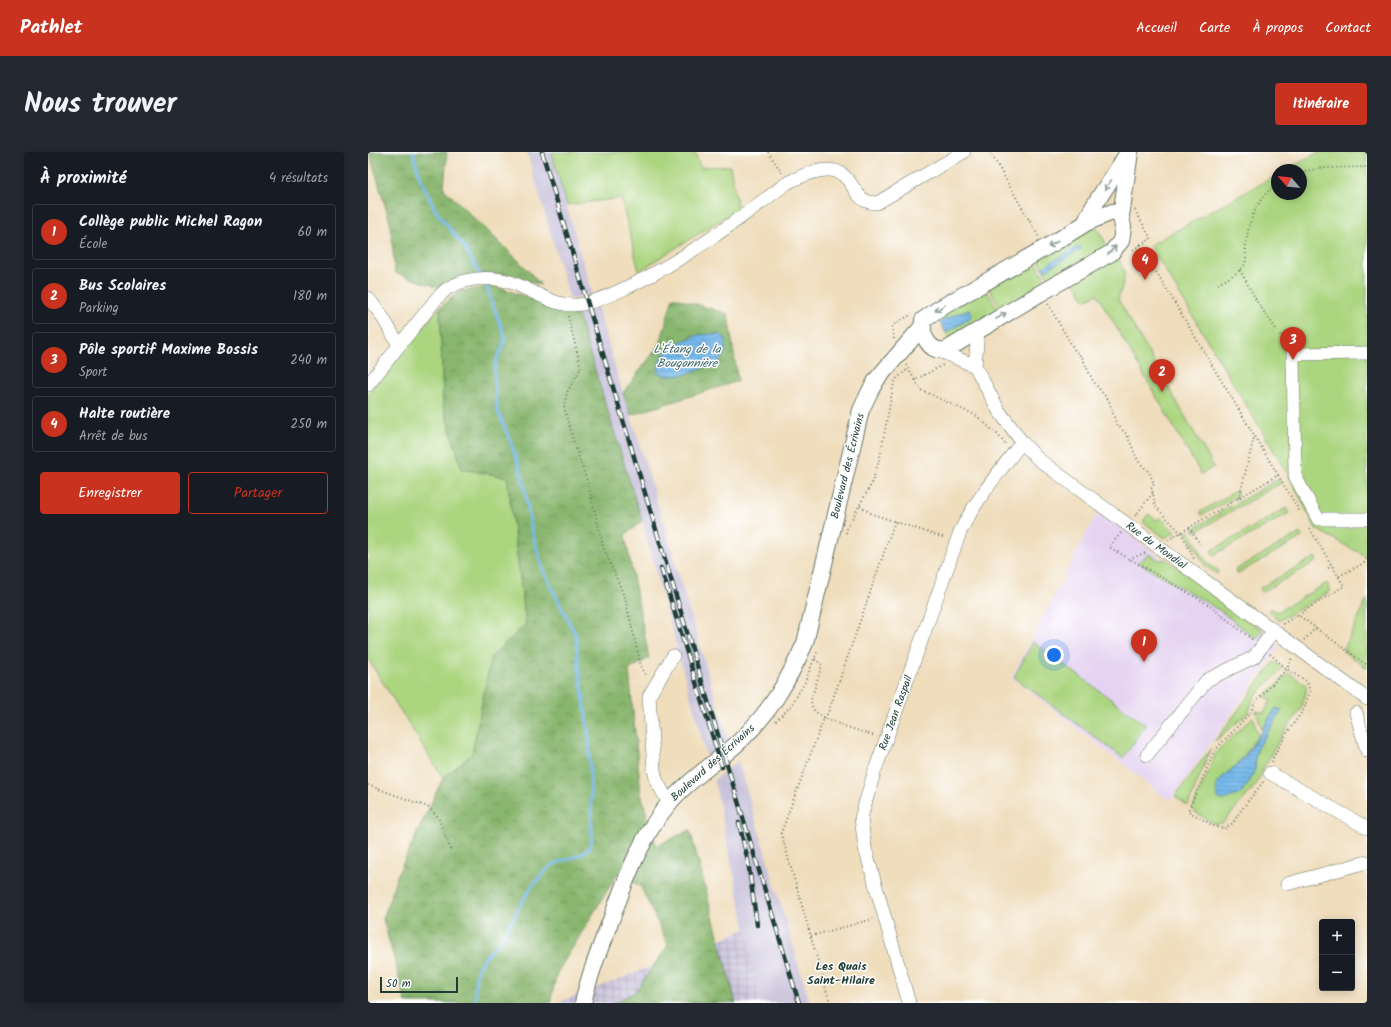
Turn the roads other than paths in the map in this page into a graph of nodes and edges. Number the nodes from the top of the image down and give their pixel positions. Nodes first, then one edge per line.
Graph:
1 (964, 152) edge
2 (1129, 152) edge
3 (1126, 210) junction
4 (1086, 223) junction
5 (368, 298) edge
6 (922, 327) junction
7 (978, 330) junction
8 (399, 345) junction
9 (939, 353) junction
10 (1367, 353) edge
11 (896, 363) junction
12 (975, 366) junction
13 (368, 385) edge
14 (1022, 442) junction
15 (1367, 519) edge
16 (1278, 628) junction
17 (673, 656) dead end
18 (1367, 699) edge
19 (1356, 713) dead end
20 (1367, 751) edge
21 (1147, 755) dead end
22 (1270, 773) road end
23 (669, 803) junction
24 (1364, 822) edge
25 (1367, 862) edge
26 (1287, 884) dead end
27 (583, 1003) edge
28 (909, 1003) edge

1 - 8 street
2 - 3 main road
2 -> 4 main road
3 - 4 main road, Boulevard des Écrivains
7 -> 3 main road
4 -> 6 main road, Boulevard des Écrivains
5 - 8 street
6 - 9 main road
6 - 11 main road, Boulevard des Écrivains
7 - 9 main road
7 - 12 street
8 - 13 street
9 - 11 main road
9 - 12 street
10 - 15 street
11 - 23 main road, Boulevard des Écrivains
12 - 14 street, Rue du Mondial
14 - 16 street, Rue du Mondial
14 - 28 street, Rue Jean Raspail
16 - 18 street, Rue du Mondial
16 - 21 street
17 - 23 street
19 - 20 street
22 - 24 street
23 - 27 main road, Boulevard des Écrivains
25 - 26 street

